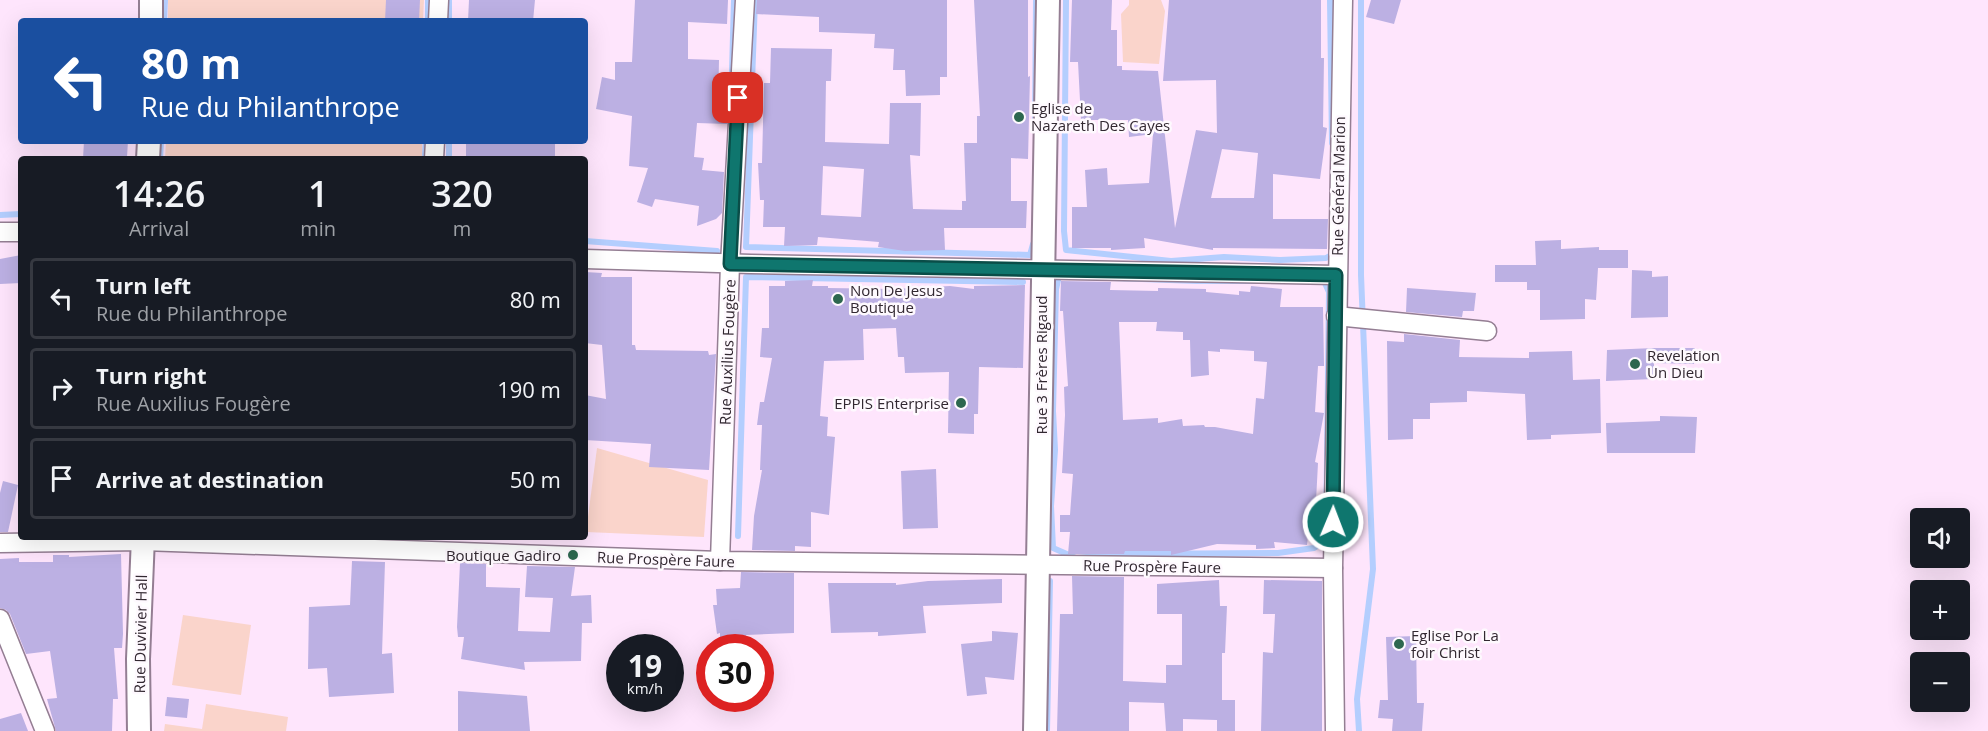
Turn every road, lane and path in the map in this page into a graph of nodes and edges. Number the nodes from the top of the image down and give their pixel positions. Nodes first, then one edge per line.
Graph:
1 (151, 0) edge
2 (439, 0) edge
3 (745, 0) edge
4 (1048, 0) edge
5 (1343, 0) edge
6 (151, 18) edge
7 (438, 18) edge
8 (0, 232) edge
9 (18, 232) edge
10 (588, 259) edge
11 (730, 264) junction
12 (1042, 270) junction
13 (1336, 275) junction
14 (1336, 316) junction
15 (1487, 331) dead end
16 (107, 540) edge
17 (143, 540) edge
18 (200, 540) edge
19 (0, 543) edge
20 (428, 544) edge
21 (720, 561) junction
22 (1040, 564) junction
23 (1333, 568) junction
24 (0, 619) edge
25 (45, 731) edge
26 (139, 731) edge
27 (1035, 731) edge
28 (1335, 731) edge

1 - 6 street
2 - 7 street
3 - 11 street, Rue Auxilius Fougère
4 - 12 street, Rue 3 Frères Rigaud
5 - 13 street, Rue Général Marion
8 - 9 street
10 - 11 street
11 - 12 street
11 - 21 street, Rue Auxilius Fougère
12 - 13 street
12 - 22 street, Rue 3 Frères Rigaud
13 - 14 street, Rue Général Marion
14 - 15 street
14 - 23 street, Rue Général Marion
16 - 19 street, Rue Prospère Faure
17 - 26 street, Rue Duvivier Hall
18 - 20 street, Rue Prospère Faure
20 - 21 street, Rue Prospère Faure
21 - 22 street, Rue Prospère Faure
22 - 23 street, Rue Prospère Faure
22 - 27 street, Rue 3 Frères Rigaud
23 - 28 street, Rue Général Marion
24 - 25 street

